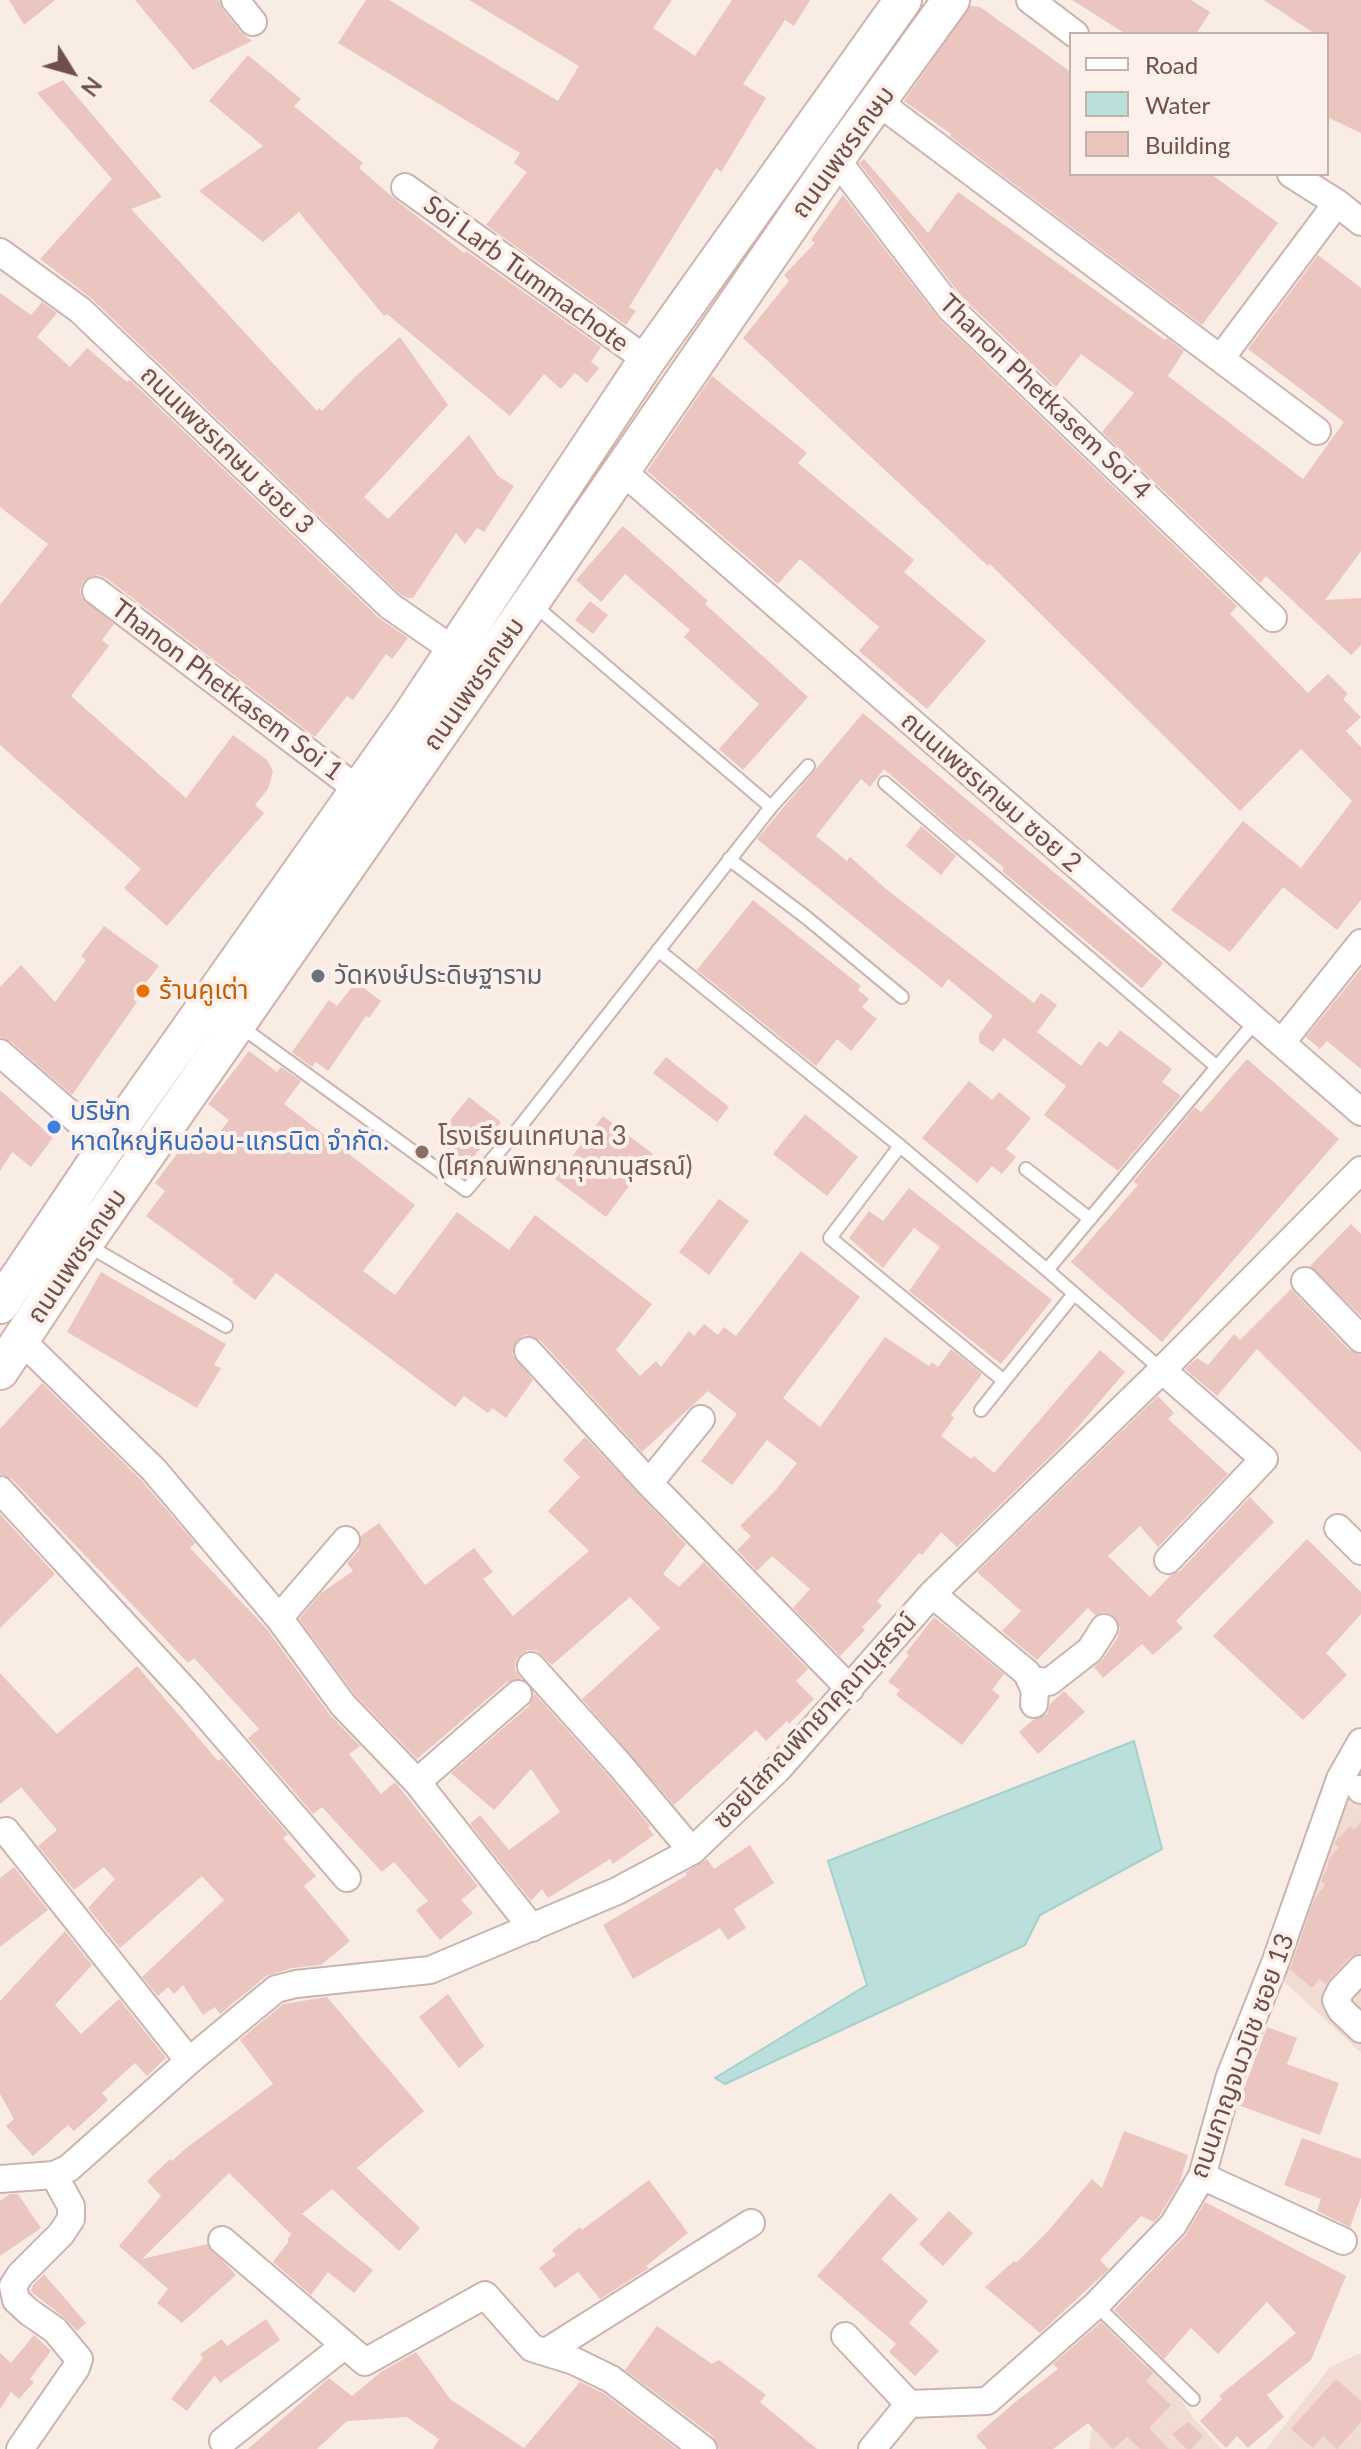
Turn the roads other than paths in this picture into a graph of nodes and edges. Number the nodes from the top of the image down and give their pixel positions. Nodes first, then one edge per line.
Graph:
1 (235, 0) edge
2 (903, 0) edge
3 (951, 0) edge
4 (1030, 0) edge
5 (253, 22) dead end
6 (1072, 32) edge
7 (878, 102) junction
8 (836, 159) junction
9 (1294, 176) edge
10 (405, 187) dead end
11 (1337, 203) junction
12 (1361, 222) edge
13 (0, 252) edge
14 (1221, 358) junction
15 (647, 360) junction
16 (1317, 431) dead end
17 (621, 470) junction
18 (96, 591) dead end
19 (531, 602) junction
20 (1273, 618) dead end
21 (452, 649) junction
22 (420, 732) junction
23 (808, 766) dead end
24 (885, 783) dead end
25 (357, 789) junction
26 (771, 807) junction
27 (729, 859) junction
28 (1361, 943) edge
29 (658, 950) junction
30 (902, 997) dead end
31 (1256, 1021) junction
32 (237, 1024) junction
33 (1282, 1042) junction
34 (0, 1053) edge
35 (1217, 1067) junction
36 (1361, 1112) edge
37 (107, 1146) junction
38 (900, 1146) junction
39 (1026, 1169) dead end
40 (1361, 1170) edge
41 (1090, 1219) junction
42 (70, 1234) junction
43 (1047, 1270) junction
44 (1305, 1281) dead end
45 (1074, 1294) junction
46 (0, 1305) edge
47 (226, 1326) dead end
48 (20, 1339) junction
49 (1361, 1339) edge
50 (528, 1351) dead end
51 (1162, 1370) junction
52 (0, 1371) edge
53 (1004, 1381) junction
54 (981, 1410) dead end
55 (701, 1419) dead end
56 (649, 1483) junction
57 (0, 1490) edge
58 (1338, 1528) dead end
59 (346, 1540) dead end
60 (1361, 1551) edge
61 (1168, 1560) dead end
62 (932, 1594) junction
63 (279, 1618) junction
64 (1104, 1628) dead end
65 (531, 1666) dead end
66 (850, 1689) junction
67 (518, 1694) dead end
68 (1361, 1742) edge
69 (417, 1782) junction
70 (6, 1831) dead end
71 (692, 1851) junction
72 (347, 1878) dead end
73 (532, 1928) junction
74 (1361, 1969) edge
75 (1361, 2029) edge
76 (189, 2061) junction
77 (54, 2175) junction
78 (1202, 2176) junction
79 (0, 2179) edge
80 (751, 2223) dead end
81 (222, 2240) dead end
82 (1343, 2241) dead end
83 (1096, 2305) junction
84 (845, 2336) dead end
85 (345, 2345) junction
86 (546, 2352) junction
87 (1193, 2399) dead end
88 (909, 2404) junction
89 (223, 2441) dead end
90 (20, 2449) edge
91 (703, 2449) edge
92 (872, 2449) edge

1 - 5 street
2 - 15 main road, ถนนเพชรเกษม
3 - 7 main road, ถนนเพชรเกษม
4 - 6 street
7 - 8 main road, ถนนเพชรเกษม
7 - 14 street
8 - 17 main road, ถนนเพชรเกษม
8 - 20 street, Thanon Phetkasem Soi 4
9 - 11 street
10 - 15 street, Soi Larb Tummachote
11 - 12 street
11 - 14 street
13 - 21 street, ถนนเพชรเกษม ซอย 3
14 - 16 street
15 - 21 main road, ถนนเพชรเกษม
17 - 19 main road, ถนนเพชรเกษม
17 - 31 street, ถนนเพชรเกษม ซอย 2
18 - 25 street, Thanon Phetkasem Soi 1
19 - 22 main road, ถนนเพชรเกษม
19 - 26 lane
21 - 22 main road, ถนนเพชรเกษม
22 - 25 main road, ถนนเพชรเกษม
22 - 32 main road, ถนนเพชรเกษม
23 - 26 lane
24 - 35 lane
25 - 37 main road, ถนนเพชรเกษม
26 - 27 lane
27 - 29 lane
27 - 30 lane
28 - 33 street
29 - 32 lane
29 - 38 lane
31 - 33 street, ถนนเพชรเกษม ซอย 2
31 - 35 lane
32 - 42 main road, ถนนเพชรเกษม
33 - 36 street, ถนนเพชรเกษม ซอย 2
34 - 37 street
35 - 41 lane
37 - 42 main road, ถนนเพชรเกษม
38 - 43 lane
38 - 53 lane
39 - 41 lane
40 - 51 street, ซอยโสภณพิทยาคุณานุสรณ์
41 - 43 lane
42 - 46 main road, ถนนเพชรเกษม
42 - 47 lane
42 - 48 main road, ถนนเพชรเกษม
43 - 45 lane
44 - 49 street
45 - 51 lane
45 - 53 lane
48 - 52 main road, ถนนเพชรเกษม
48 - 63 street
50 - 56 street
51 - 61 street
51 - 62 street, ซอยโสภณพิทยาคุณานุสรณ์
53 - 54 lane
55 - 56 street
56 - 66 street
57 - 72 street
58 - 60 street
59 - 63 street
62 - 64 street
62 - 66 street, ซอยโสภณพิทยาคุณานุสรณ์
63 - 69 street
65 - 71 street
66 - 71 street, ซอยโสภณพิทยาคุณานุสรณ์
67 - 69 street
68 - 78 street, ถนนกาญจนวนิช ซอย 13
69 - 73 street
70 - 76 street
71 - 73 street, ซอยโสภณพิทยาคุณานุสรณ์
73 - 76 street, ซอยโสภณพิทยาคุณานุสรณ์
74 - 75 street
76 - 77 street, ซอยโสภณพิทยาคุณานุสรณ์
77 - 79 street, ซอยโสภณพิทยาคุณานุสรณ์
77 - 90 street
78 - 82 street
78 - 83 street, ถนนกาญจนวนิช ซอย 13
80 - 86 street
81 - 85 street
83 - 87 lane
83 - 88 street, ถนนกาญจนวนิช ซอย 13
84 - 88 street
85 - 86 street
85 - 89 street
86 - 91 street
88 - 92 street

